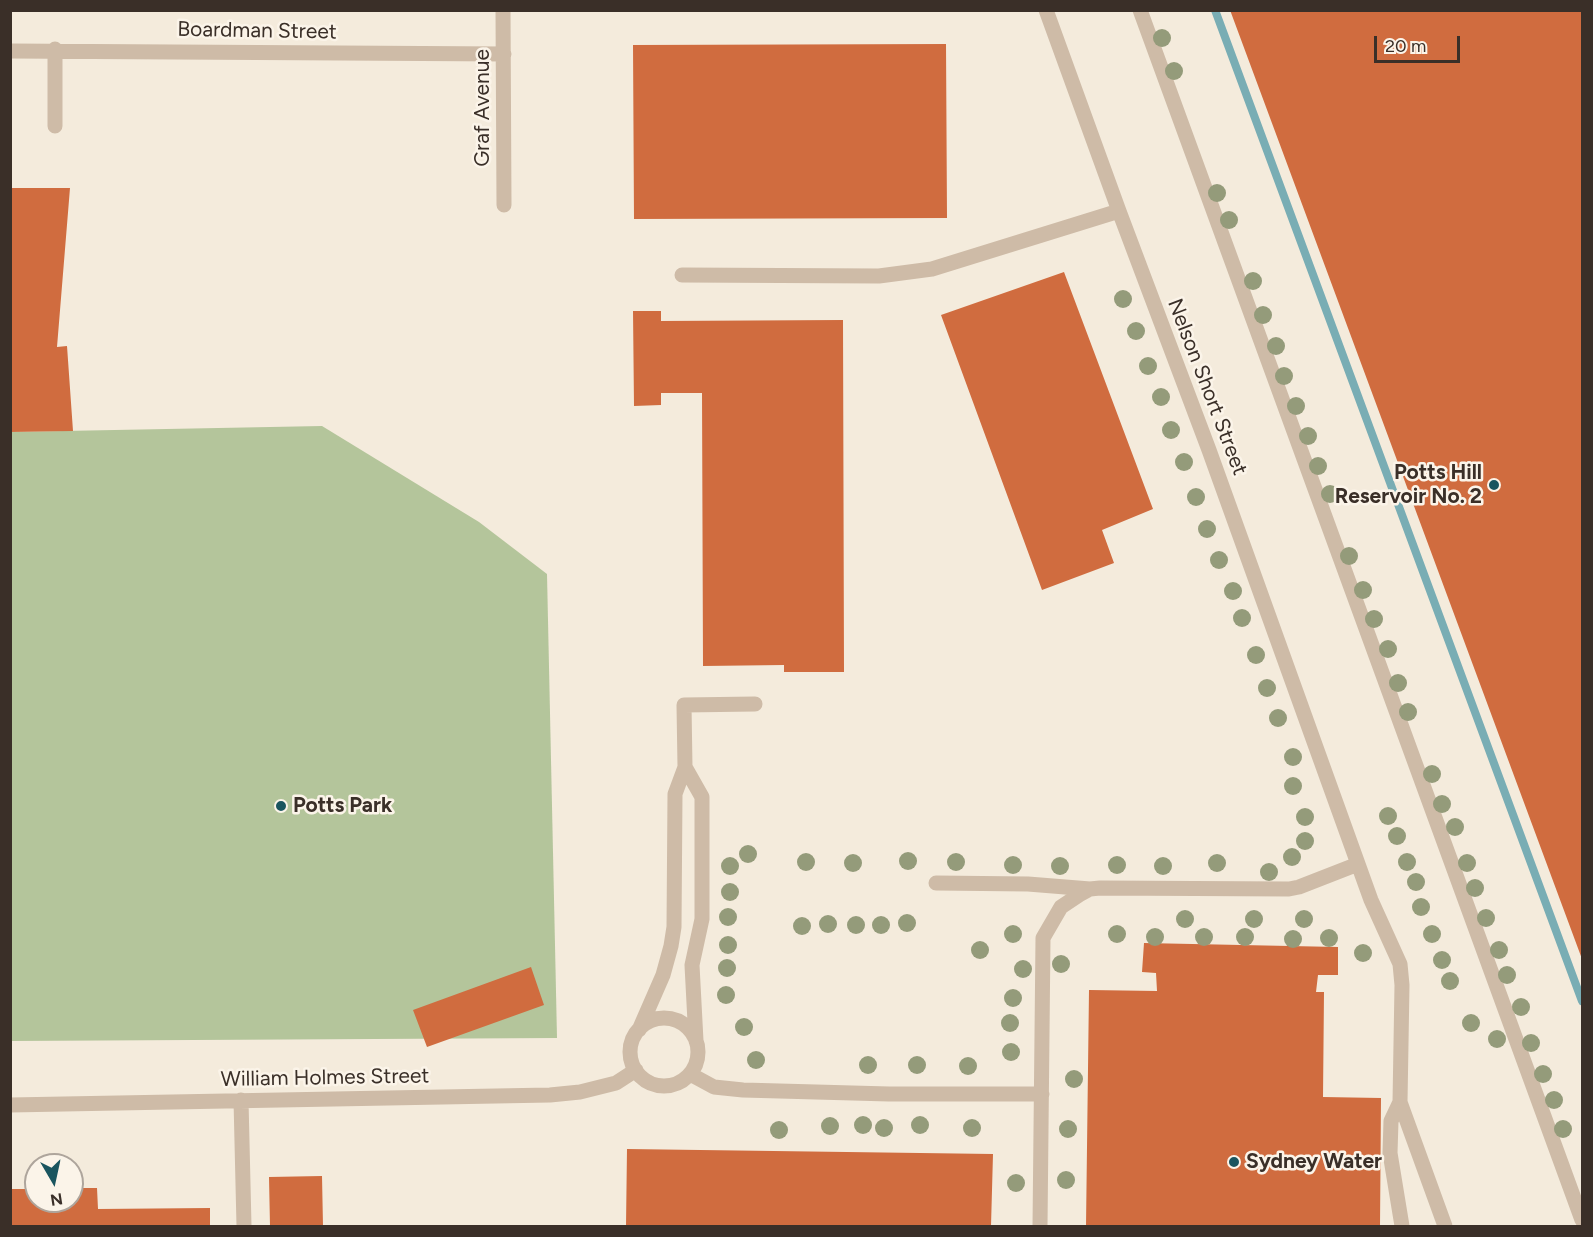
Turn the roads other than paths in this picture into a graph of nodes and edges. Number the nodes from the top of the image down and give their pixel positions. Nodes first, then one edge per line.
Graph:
1 (503, 10) edge
2 (1046, 10) edge
3 (1140, 10) edge
4 (55, 50) junction
5 (10, 51) edge
6 (504, 54) junction
7 (55, 126) dead end
8 (504, 206) dead end
9 (1119, 211) junction
10 (682, 275) dead end
11 (755, 704) dead end
12 (685, 767) junction
13 (1358, 864) junction
14 (936, 883) dead end
15 (1090, 890) junction
16 (639, 1030) junction
17 (696, 1041) junction
18 (636, 1070) junction
19 (690, 1074) junction
20 (1042, 1094) junction
21 (241, 1100) junction
22 (1400, 1102) junction
23 (10, 1104) edge
24 (1582, 1220) edge
25 (244, 1227) edge
26 (1040, 1227) edge
27 (1402, 1227) edge
28 (1445, 1227) edge

1 - 6 street, Graf Avenue
2 - 9 street, Nelson Short Street
3 - 24 street
4 - 5 street, Boardman Street
4 - 6 street, Boardman Street
4 - 7 street
6 - 8 street, Graf Avenue
9 - 10 street
9 - 13 street, Nelson Short Street
11 - 12 street
12 - 16 street
12 - 17 street
13 - 15 street
13 - 22 street, Nelson Short Street
14 - 15 street
15 - 20 street
16 - 17 street
16 - 18 street
17 - 19 street
18 - 19 street
18 - 21 street, William Holmes Street
19 - 20 street
20 - 26 street
21 - 23 street, William Holmes Street
21 - 25 street
22 - 27 street
22 - 28 street

